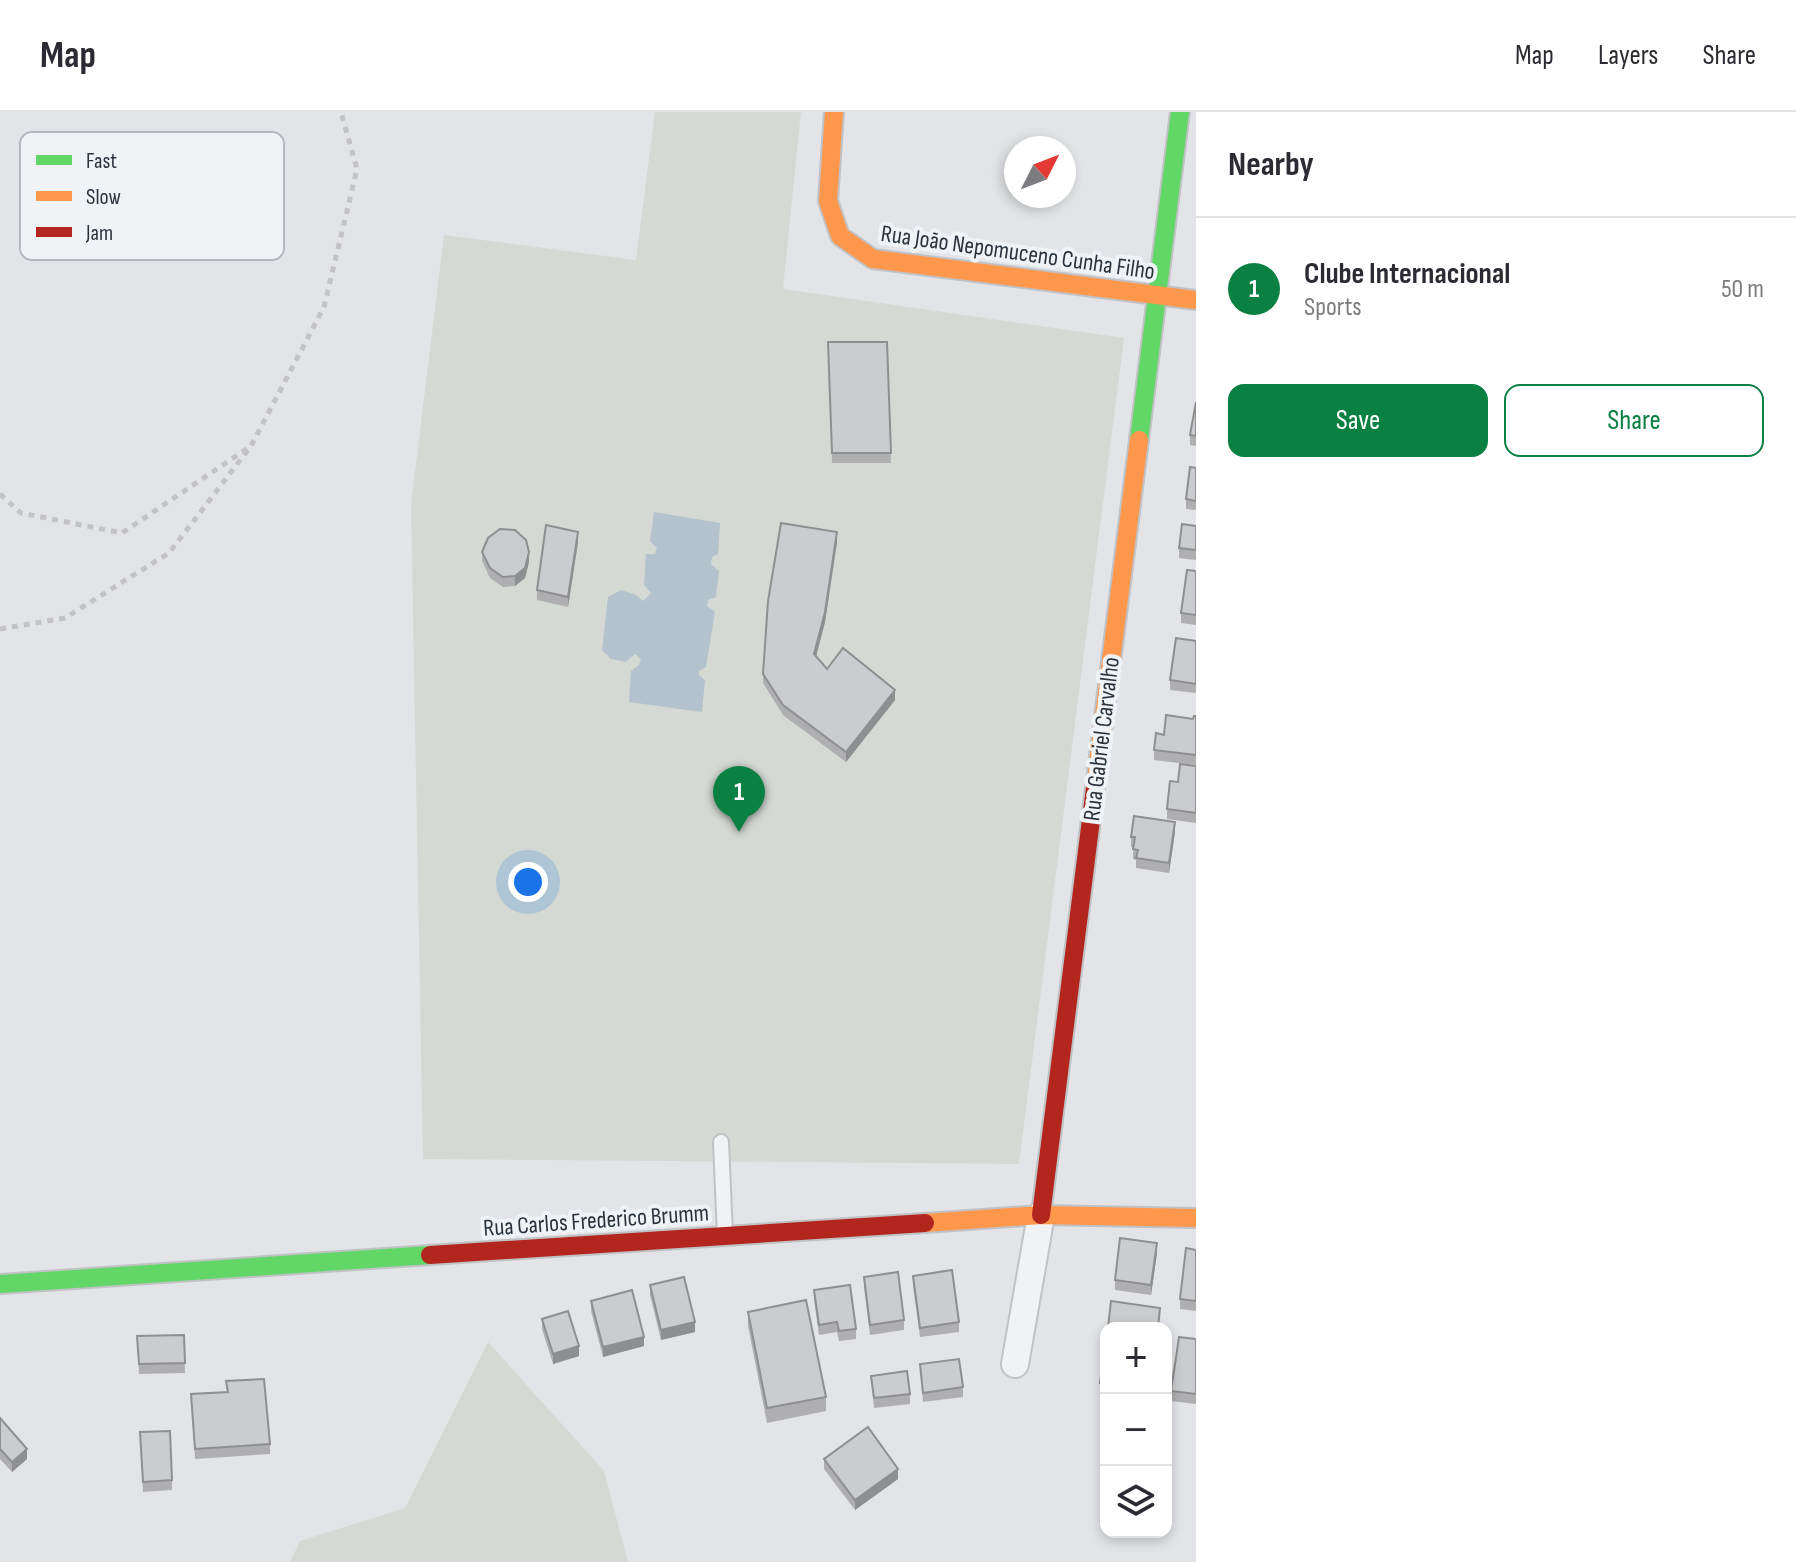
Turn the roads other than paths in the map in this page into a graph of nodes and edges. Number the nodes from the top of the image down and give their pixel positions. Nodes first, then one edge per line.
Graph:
1 (834, 112) edge
2 (1180, 112) edge
3 (1157, 296) junction
4 (1196, 300) edge
5 (721, 1142) dead end
6 (1041, 1215) junction
7 (1196, 1218) edge
8 (725, 1236) junction
9 (0, 1284) edge
10 (1015, 1364) dead end

1 - 3 street, Rua João Nepomuceno Cunha Filho
2 - 3 street, Rua Gabriel Carvalho
3 - 4 street, Rua João Nepomuceno Cunha Filho
3 - 6 street, Rua Gabriel Carvalho
5 - 8 lane
6 - 7 street, Rua Carlos Frederico Brumm
6 - 8 street, Rua Carlos Frederico Brumm
6 - 10 street, Rua Gabriel Carvalho
8 - 9 street, Rua Carlos Frederico Brumm

